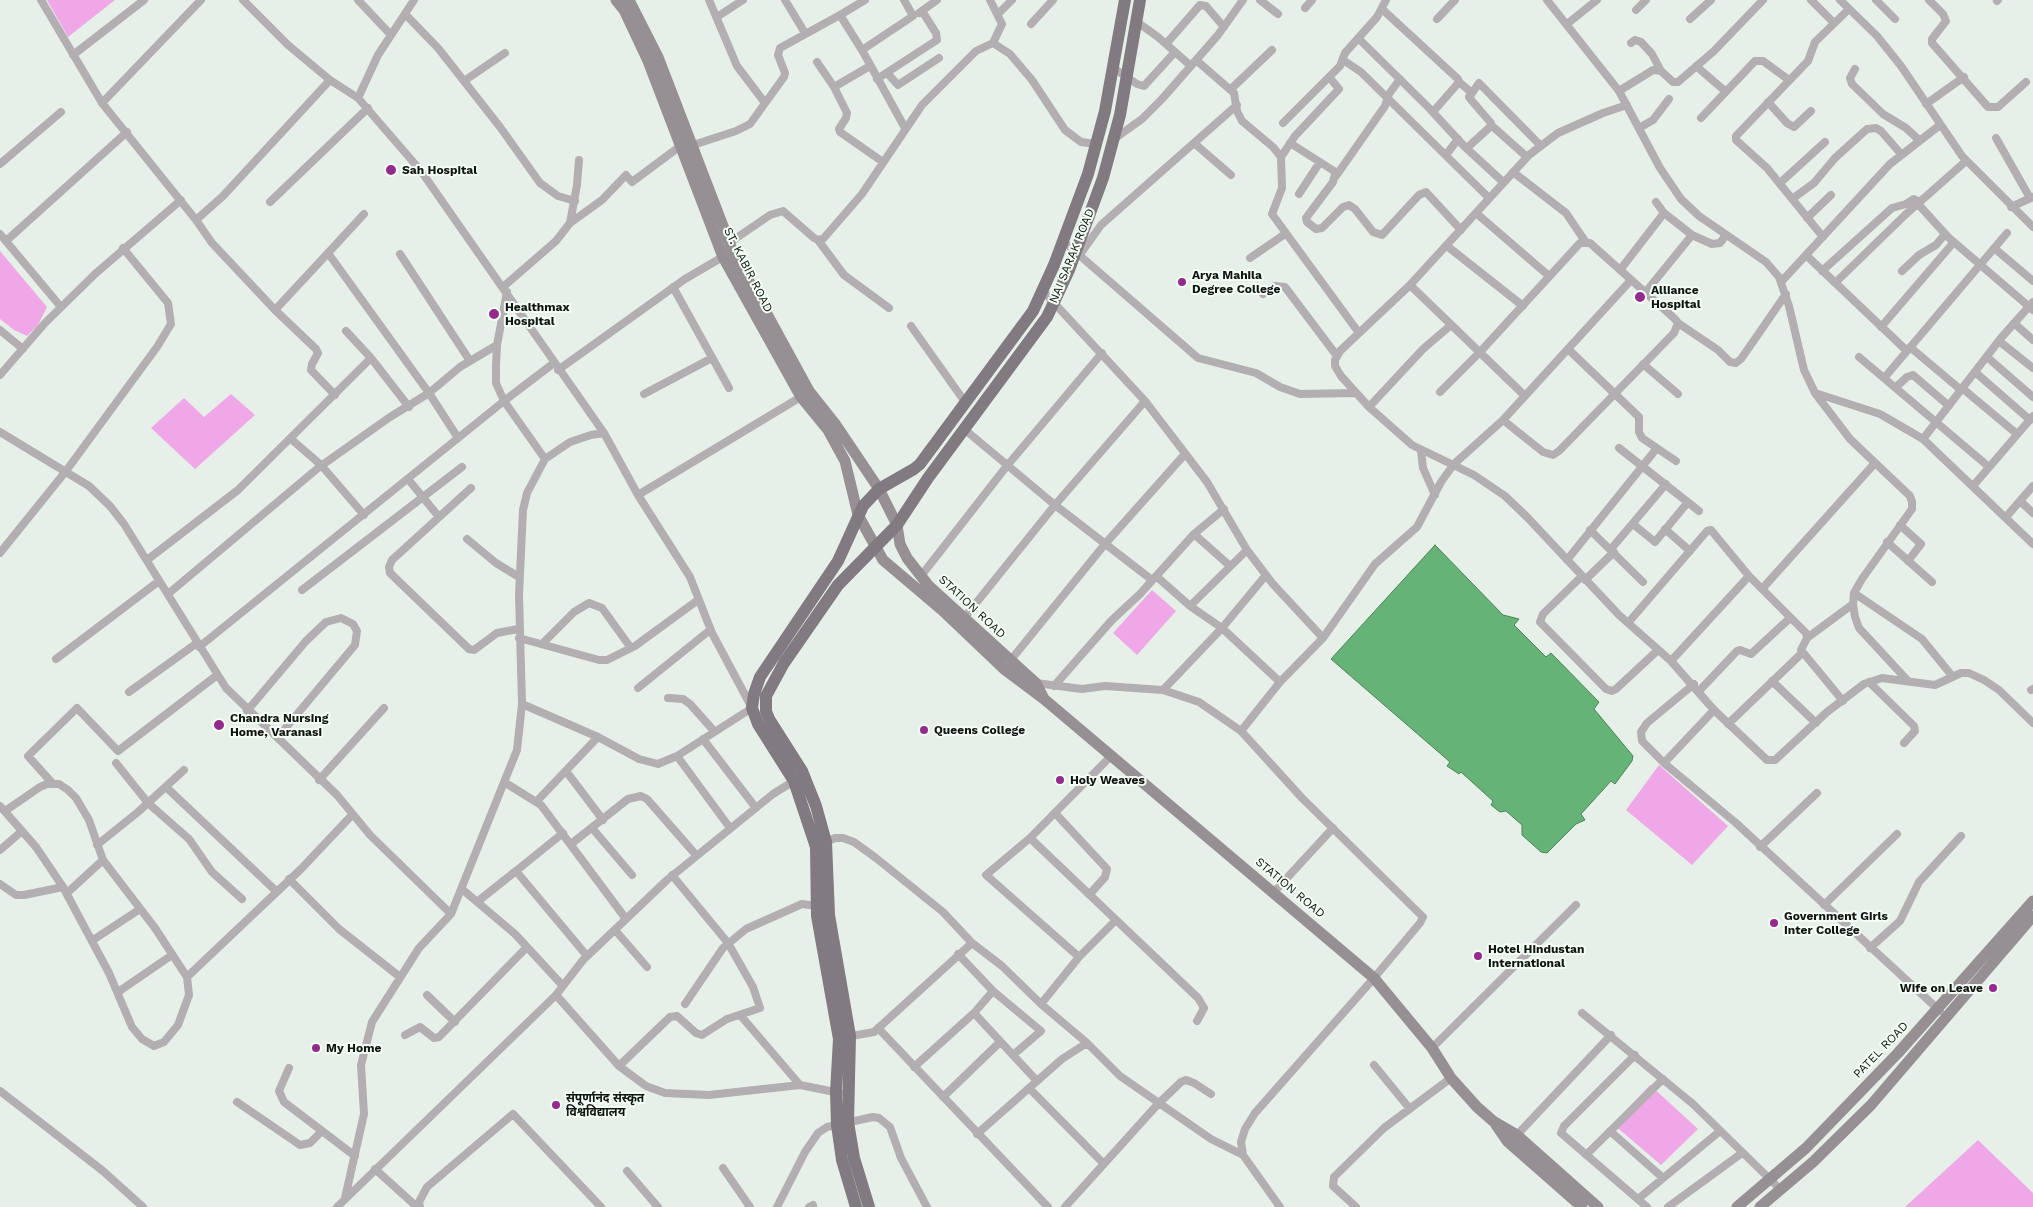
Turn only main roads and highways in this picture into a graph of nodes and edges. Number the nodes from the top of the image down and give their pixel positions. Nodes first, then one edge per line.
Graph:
1 (1125, 0) edge
2 (1140, 0) edge
3 (1081, 192) junction
4 (1096, 197) junction
5 (845, 1037) junction
6 (842, 1123) junction
7 (856, 1207) edge
8 (868, 1207) edge

1 - 3 main road, NAI SARAK ROAD
2 - 4 main road, NAI SARAK ROAD
3 - 4 main road
3 - 5 main road, NAI SARAK ROAD
4 - 5 main road, NAI SARAK ROAD
5 - 6 main road
6 - 7 main road
6 - 8 main road

